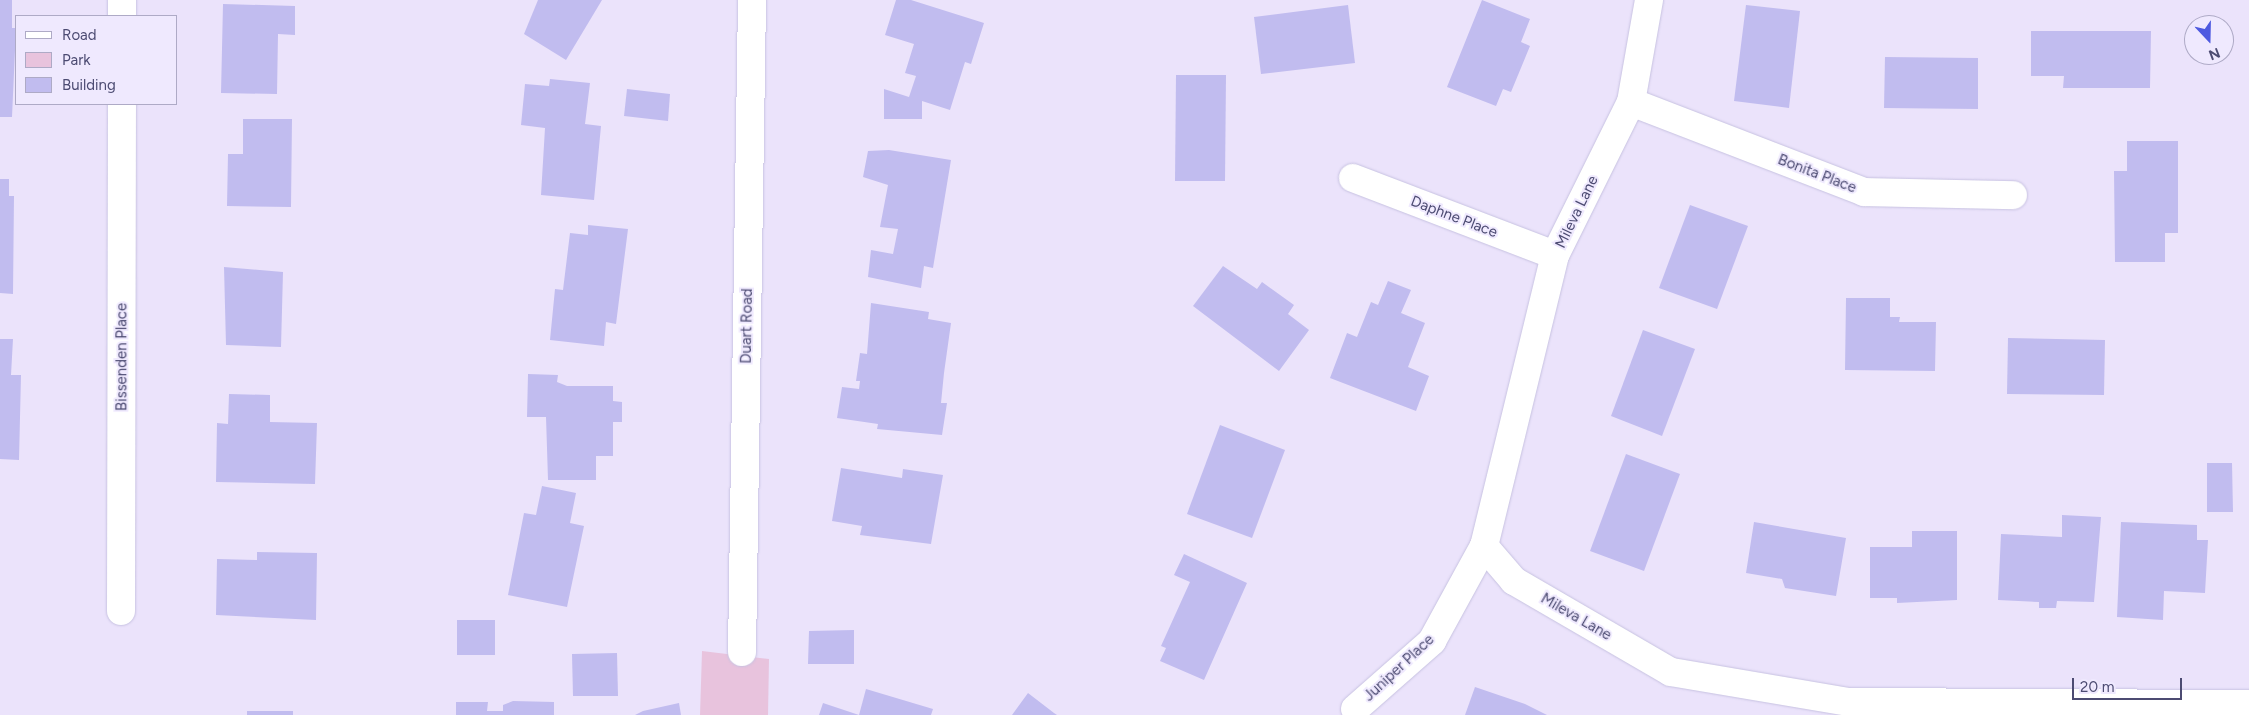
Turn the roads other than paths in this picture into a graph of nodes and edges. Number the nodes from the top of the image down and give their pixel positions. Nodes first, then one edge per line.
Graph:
1 (122, 0) edge
2 (752, 0) edge
3 (1649, 0) edge
4 (122, 15) edge
5 (1630, 102) junction
6 (122, 105) edge
7 (1353, 178) dead end
8 (2013, 195) dead end
9 (1555, 255) junction
10 (1484, 546) junction
11 (121, 611) dead end
12 (742, 652) dead end
13 (2249, 704) edge
14 (1355, 709) dead end

1 - 4 street
2 - 12 street, Duart Road
3 - 5 street, Mileva Lane
5 - 8 street, Bonita Place
5 - 9 street, Mileva Lane
6 - 11 street, Bissenden Place
7 - 9 street, Daphne Place
9 - 10 street, Mileva Lane
10 - 13 street, Mileva Lane
10 - 14 street, Juniper Place

